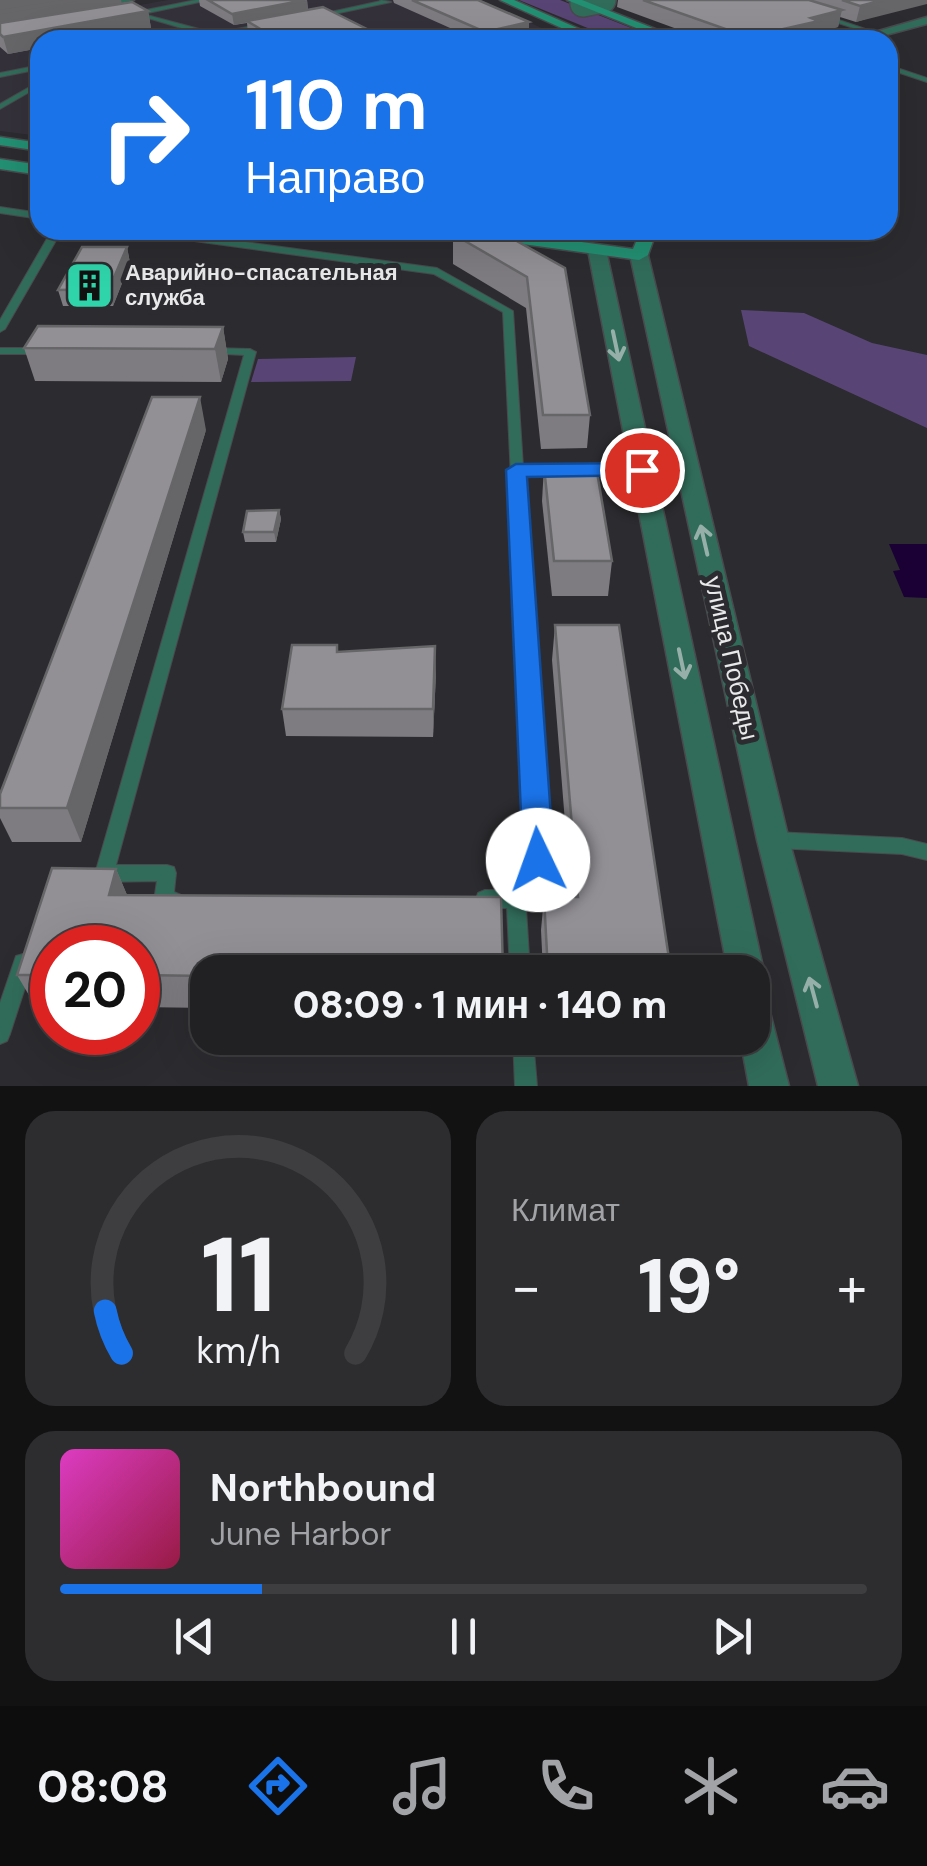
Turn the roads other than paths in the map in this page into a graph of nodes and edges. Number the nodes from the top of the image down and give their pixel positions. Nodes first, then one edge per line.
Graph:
1 (129, 0) edge
2 (206, 0) edge
3 (383, 0) edge
4 (505, 0) edge
5 (603, 0) edge
6 (577, 2) edge
7 (76, 9) edge
8 (808, 12) edge
9 (135, 13) junction
10 (116, 16) edge
11 (313, 17) edge
12 (927, 20) edge
13 (278, 23) edge
14 (195, 30) edge
15 (238, 30) edge
16 (575, 30) edge
17 (651, 30) edge
18 (864, 30) edge
19 (891, 30) edge
20 (30, 68) edge
21 (898, 70) edge
22 (2, 72) edge
23 (927, 80) edge
24 (30, 90) edge
25 (0, 108) edge
26 (0, 141) edge
27 (30, 145) edge
28 (0, 164) edge
29 (30, 168) edge
30 (0, 210) edge
31 (30, 214) edge
32 (51, 240) edge
33 (209, 240) edge
34 (600, 240) edge
35 (644, 242) edge
36 (0, 329) edge
37 (0, 352) edge
38 (57, 352) edge
39 (191, 352) edge
40 (516, 470) junction
41 (642, 470) junction
42 (774, 840) junction
43 (923, 845) edge
44 (476, 899) edge
45 (516, 899) junction
46 (182, 900) edge
47 (29, 946) edge
48 (519, 955) edge
49 (742, 955) edge
50 (0, 1034) edge
51 (524, 1055) edge
52 (762, 1055) edge
53 (526, 1086) edge
54 (769, 1086) edge
55 (838, 1086) edge

1 - 7 street
2 - 9 lane
3 - 11 lane
4 - 16 main road
5 - 6 street
6 - 17 main road
8 - 18 lane
9 - 10 lane
9 - 14 lane
12 - 19 street
13 - 15 lane
20 - 22 lane
21 - 23 lane
24 - 25 lane
26 - 27 main road
28 - 29 main road
30 - 31 lane
32 - 36 lane
33 - 40 lane
34 - 35 main road
34 -> 41 street, улица Победы
42 -> 35 street, улица Победы
37 - 38 lane
39 - 46 lane
40 - 41 lane
40 - 45 lane
41 -> 49 street, улица Победы
42 - 43 lane
55 -> 42 street, улица Победы
44 - 45 lane
45 - 48 lane
47 - 50 lane
51 - 53 lane
52 - 54 street

